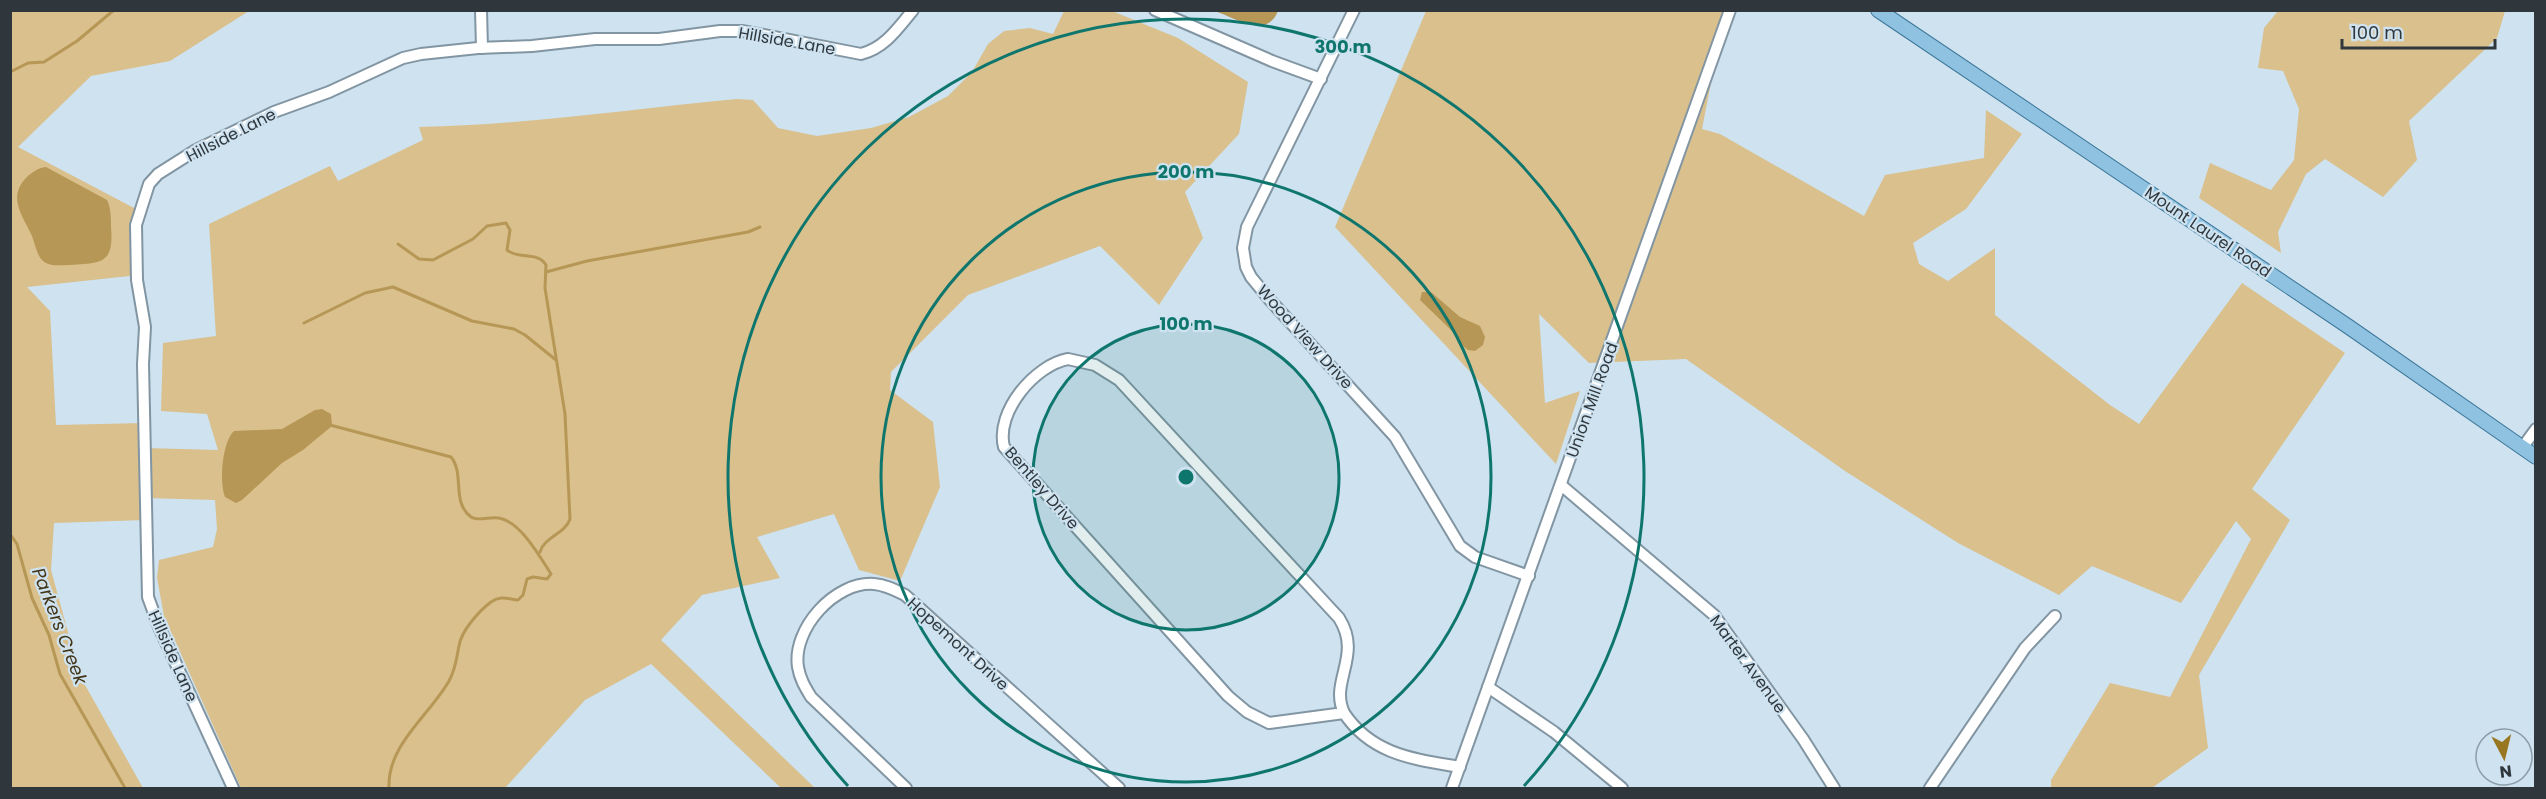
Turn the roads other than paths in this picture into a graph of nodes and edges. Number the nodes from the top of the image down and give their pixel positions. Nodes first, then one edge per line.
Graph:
1 (481, 10) edge
2 (914, 10) edge
3 (1155, 10) edge
4 (1354, 10) edge
5 (1730, 10) edge
6 (1878, 10) edge
7 (482, 48) junction
8 (1321, 79) junction
9 (2535, 429) edge
10 (2522, 448) junction
11 (2535, 457) edge
12 (1562, 485) junction
13 (1529, 576) junction
14 (2055, 616) dead end
15 (1488, 687) junction
16 (1344, 713) junction
17 (1460, 767) junction
18 (233, 789) edge
19 (906, 789) edge
20 (1119, 789) edge
21 (1452, 789) edge
22 (1622, 789) edge
23 (1834, 789) edge
24 (1930, 789) edge

1 - 7 street
2 - 7 street, Hillside Lane
3 - 8 street
4 - 8 street, Wood View Drive
5 - 12 street, Union Mill Road
6 - 10 main road, Mount Laurel Road
7 - 18 street, Hillside Lane
8 - 13 street, Wood View Drive
9 - 10 street
10 - 11 main road, Mount Laurel Road
12 - 13 street, Union Mill Road
12 - 23 street, Marter Avenue
13 - 15 street, Union Mill Road
14 - 24 street
15 - 17 street, Union Mill Road
15 - 22 street
16 - 16 street, Bentley Drive
16 - 17 street
17 - 21 street, Union Mill Road
19 - 20 street, Hopemont Drive

